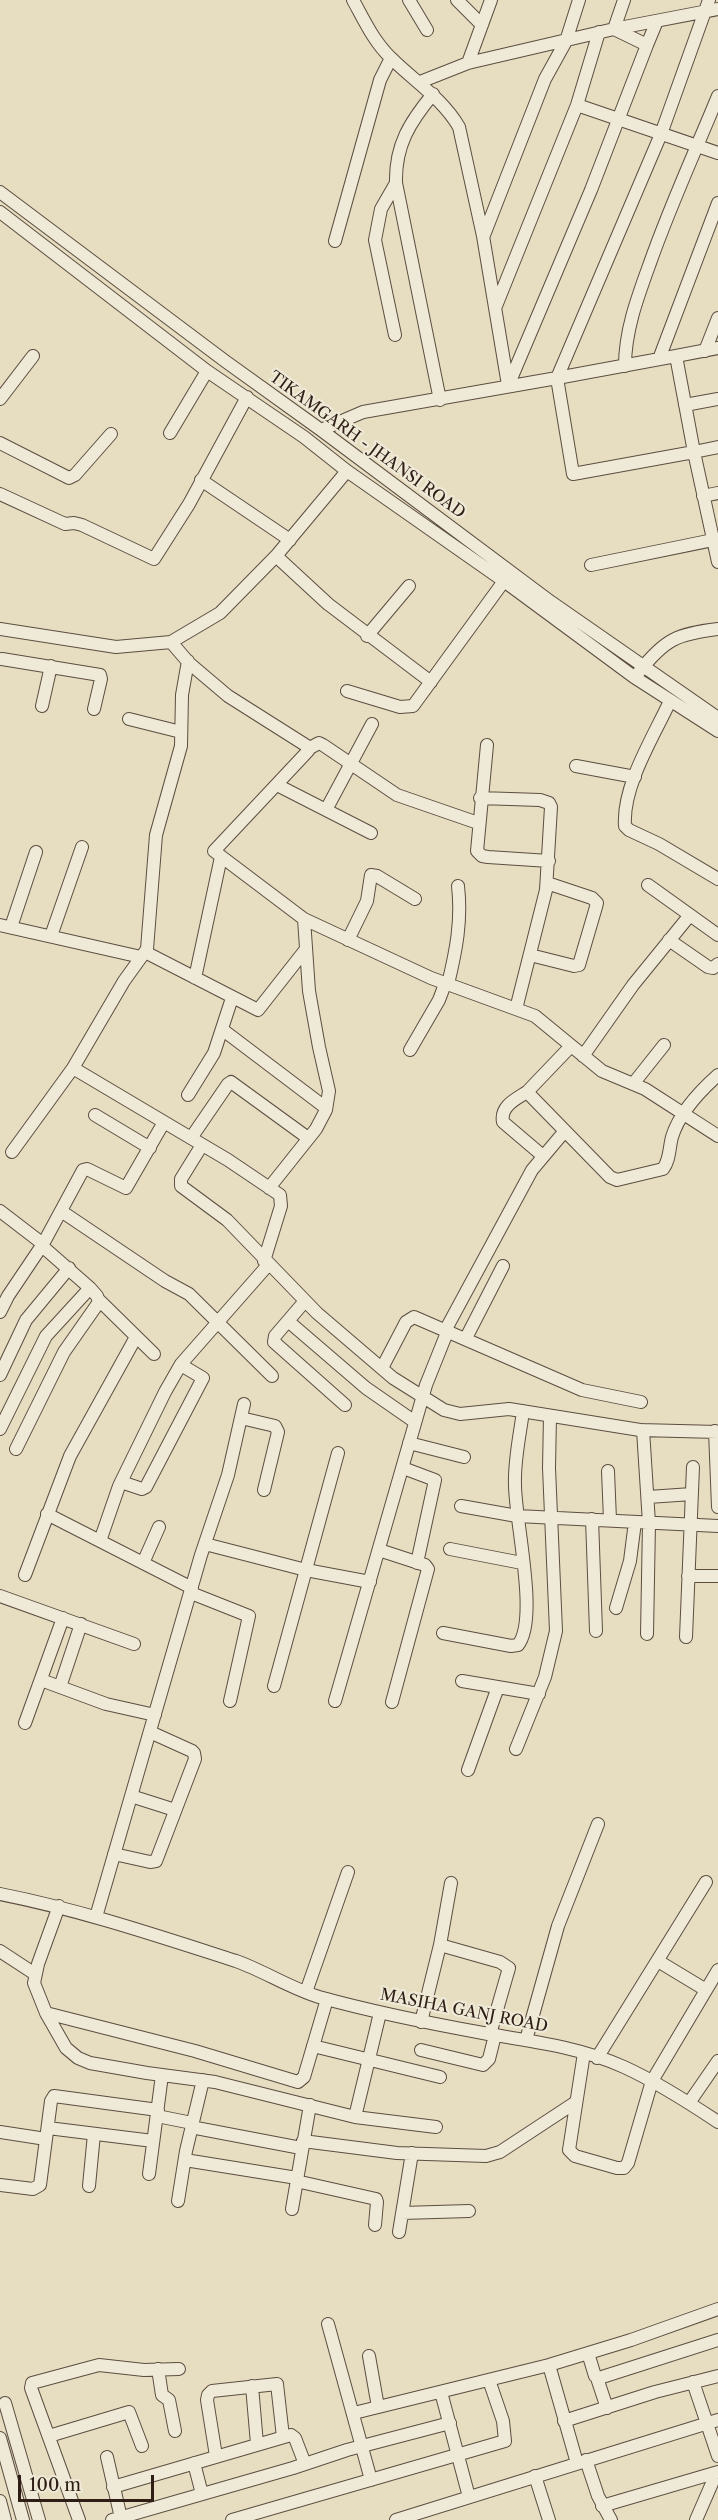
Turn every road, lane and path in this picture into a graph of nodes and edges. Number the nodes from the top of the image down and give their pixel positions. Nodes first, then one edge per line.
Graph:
1 (353, 0) edge
2 (409, 0) edge
3 (457, 0) edge
4 (491, 0) edge
5 (579, 0) edge
6 (624, 0) edge
7 (711, 6) edge
8 (657, 21) junction
9 (482, 25) junction
10 (614, 28) junction
11 (427, 30) dead end
12 (599, 33) junction
13 (566, 41) junction
14 (646, 45) junction
15 (391, 58) junction
16 (468, 63) junction
17 (420, 82) junction
18 (433, 94) junction
19 (718, 96) edge
20 (577, 105) junction
21 (620, 119) junction
22 (661, 134) junction
23 (697, 146) junction
24 (718, 153) edge
25 (396, 183) junction
26 (0, 192) edge
27 (718, 203) edge
28 (1, 214) edge
29 (483, 236) junction
30 (335, 241) dead end
31 (495, 308) junction
32 (718, 318) edge
33 (395, 335) dead end
34 (718, 348) edge
35 (705, 351) junction
36 (33, 356) dead end
37 (675, 356) junction
38 (659, 359) junction
39 (625, 366) junction
40 (207, 371) junction
41 (557, 378) junction
42 (508, 386) junction
43 (247, 397) junction
44 (0, 399) edge
45 (718, 399) edge
46 (440, 400) junction
47 (685, 405) junction
48 (321, 430) junction
49 (170, 433) dead end
50 (111, 434) dead end
51 (0, 443) edge
52 (718, 447) edge
53 (694, 452) junction
54 (347, 471) junction
55 (201, 480) junction
56 (395, 485) junction
57 (718, 493) edge
58 (0, 494) edge
59 (703, 496) junction
60 (385, 497) junction
61 (716, 539) edge
62 (290, 540) junction
63 (276, 556) junction
64 (718, 562) edge
65 (591, 565) dead end
66 (504, 581) junction
67 (409, 586) dead end
68 (718, 628) edge
69 (0, 629) edge
70 (367, 636) junction
71 (171, 642) junction
72 (2, 658) edge
73 (188, 661) junction
74 (51, 666) junction
75 (642, 667) junction
76 (634, 677) junction
77 (430, 682) junction
78 (347, 691) dead end
79 (670, 701) junction
80 (42, 706) dead end
81 (94, 710) dead end
82 (718, 718) edge
83 (129, 719) dead end
84 (372, 724) dead end
85 (718, 731) edge
86 (182, 732) junction
87 (487, 745) dead end
88 (308, 749) junction
89 (352, 762) junction
90 (576, 766) dead end
91 (635, 777) junction
92 (277, 785) junction
93 (480, 798) junction
94 (326, 810) junction
95 (478, 823) junction
96 (371, 833) dead end
97 (82, 847) dead end
98 (36, 852) dead end
99 (221, 857) junction
100 (549, 861) junction
101 (718, 879) edge
102 (547, 883) junction
103 (648, 885) dead end
104 (458, 886) dead end
105 (415, 899) dead end
106 (690, 915) junction
107 (304, 919) junction
108 (5, 926) edge
109 (718, 935) edge
110 (51, 936) junction
111 (348, 940) junction
112 (669, 940) junction
113 (306, 949) junction
114 (143, 954) junction
115 (530, 955) junction
116 (718, 964) edge
117 (195, 978) junction
118 (447, 984) junction
119 (232, 998) junction
120 (516, 1009) junction
121 (223, 1030) junction
122 (664, 1045) dead end
123 (571, 1046) junction
124 (410, 1050) dead end
125 (583, 1056) junction
126 (73, 1068) junction
127 (718, 1075) edge
128 (633, 1084) junction
129 (527, 1092) junction
130 (188, 1095) dead end
131 (326, 1108) junction
132 (684, 1113) junction
133 (95, 1115) dead end
134 (164, 1122) junction
135 (564, 1132) junction
136 (718, 1136) edge
137 (191, 1138) junction
138 (308, 1138) junction
139 (202, 1145) junction
140 (150, 1148) junction
141 (12, 1152) dead end
142 (543, 1156) junction
143 (269, 1188) junction
144 (0, 1211) edge
145 (61, 1211) junction
146 (42, 1245) junction
147 (266, 1263) junction
148 (502, 1266) dead end
149 (69, 1268) junction
150 (90, 1288) junction
151 (4, 1292) edge
152 (99, 1299) junction
153 (305, 1302) junction
154 (0, 1312) edge
155 (288, 1321) junction
156 (218, 1322) junction
157 (447, 1330) junction
158 (136, 1336) junction
159 (466, 1338) junction
160 (154, 1354) dead end
161 (181, 1365) junction
162 (382, 1368) junction
163 (0, 1376) edge
164 (272, 1376) dead end
165 (423, 1398) junction
166 (641, 1402) dead end
167 (244, 1404) dead end
168 (345, 1405) dead end
169 (523, 1411) junction
170 (550, 1416) junction
171 (241, 1418) junction
172 (415, 1422) junction
173 (0, 1430) edge
174 (643, 1430) junction
175 (716, 1432) edge
176 (410, 1443) junction
177 (16, 1449) dead end
178 (338, 1453) dead end
179 (464, 1457) dead end
180 (693, 1467) dead end
181 (403, 1468) junction
182 (608, 1471) dead end
183 (121, 1482) junction
184 (264, 1490) dead end
185 (692, 1494) junction
186 (648, 1497) junction
187 (461, 1506) dead end
188 (718, 1507) edge
189 (47, 1514) junction
190 (517, 1516) junction
191 (552, 1517) junction
192 (592, 1519) junction
193 (610, 1520) junction
194 (635, 1522) junction
195 (650, 1523) junction
196 (692, 1524) junction
197 (718, 1526) edge
198 (159, 1527) dead end
199 (100, 1541) junction
200 (205, 1544) junction
201 (450, 1549) dead end
202 (379, 1550) junction
203 (143, 1563) junction
204 (417, 1563) junction
205 (522, 1563) junction
206 (306, 1570) junction
207 (25, 1575) dead end
208 (688, 1576) junction
209 (718, 1576) edge
210 (370, 1582) junction
211 (191, 1590) junction
212 (0, 1596) edge
213 (616, 1608) dead end
214 (63, 1618) junction
215 (81, 1624) junction
216 (596, 1631) dead end
217 (444, 1633) dead end
218 (647, 1634) dead end
219 (686, 1637) dead end
220 (134, 1644) dead end
221 (41, 1680) junction
222 (462, 1681) dead end
223 (274, 1686) dead end
224 (60, 1687) junction
225 (498, 1687) junction
226 (539, 1694) junction
227 (230, 1701) dead end
228 (335, 1701) dead end
229 (392, 1702) dead end
230 (155, 1715) junction
231 (25, 1723) dead end
232 (150, 1731) junction
233 (516, 1749) dead end
234 (468, 1770) dead end
235 (131, 1796) junction
236 (175, 1810) junction
237 (598, 1824) dead end
238 (114, 1854) junction
239 (348, 1872) dead end
240 (706, 1882) dead end
241 (451, 1883) dead end
242 (0, 1894) edge
243 (59, 1906) junction
244 (96, 1917) junction
245 (440, 1946) junction
246 (0, 1951) edge
247 (658, 1961) junction
248 (718, 1970) edge
249 (35, 1974) junction
250 (706, 1990) junction
251 (306, 1992) junction
252 (327, 1999) junction
253 (46, 2013) junction
254 (380, 2013) junction
255 (421, 2022) junction
256 (493, 2034) junction
257 (526, 2040) junction
258 (313, 2046) junction
259 (421, 2050) dead end
260 (584, 2053) junction
261 (597, 2058) junction
262 (369, 2060) junction
263 (718, 2061) edge
264 (162, 2075) junction
265 (440, 2077) dead end
266 (203, 2080) junction
267 (652, 2081) junction
268 (576, 2102) junction
269 (688, 2103) junction
270 (310, 2104) junction
271 (157, 2113) junction
272 (355, 2116) junction
273 (718, 2122) edge
274 (192, 2125) junction
275 (436, 2127) dead end
276 (0, 2132) edge
277 (47, 2134) junction
278 (94, 2134) junction
279 (153, 2141) junction
280 (302, 2145) junction
281 (412, 2153) junction
282 (185, 2160) junction
283 (149, 2174) dead end
284 (296, 2179) junction
285 (0, 2185) edge
286 (88, 2186) dead end
287 (178, 2201) dead end
288 (292, 2209) dead end
289 (469, 2211) dead end
290 (402, 2213) junction
291 (375, 2226) dead end
292 (399, 2232) dead end
293 (718, 2309) edge
294 (328, 2324) dead end
295 (718, 2340) edge
296 (588, 2353) junction
297 (369, 2356) dead end
298 (549, 2366) junction
299 (158, 2369) junction
300 (179, 2369) dead end
301 (718, 2376) edge
302 (597, 2378) junction
303 (489, 2380) junction
304 (693, 2382) junction
305 (252, 2386) junction
306 (441, 2392) junction
307 (5, 2403) dead end
308 (378, 2407) junction
309 (606, 2408) junction
310 (354, 2413) junction
311 (564, 2421) junction
312 (712, 2421) edge
313 (450, 2424) junction
314 (175, 2431) dead end
315 (49, 2436) junction
316 (283, 2437) junction
317 (0, 2438) edge
318 (257, 2444) junction
319 (142, 2446) dead end
320 (363, 2446) junction
321 (459, 2455) junction
322 (216, 2456) junction
323 (718, 2456) edge
324 (107, 2457) dead end
325 (581, 2461) junction
326 (194, 2463) junction
327 (305, 2464) junction
328 (717, 2473) edge
329 (535, 2476) junction
330 (372, 2480) junction
331 (113, 2487) junction
332 (202, 2494) junction
333 (469, 2497) junction
334 (0, 2501) edge
335 (603, 2506) junction
336 (413, 2517) edge
337 (116, 2519) edge
338 (5, 2520) edge
339 (23, 2520) edge
340 (39, 2520) edge
341 (80, 2520) edge
342 (232, 2520) edge
343 (396, 2520) edge
344 (549, 2520) edge
345 (611, 2520) edge
346 (696, 2520) edge

1 - 15 street
2 - 11 street
3 - 9 street
4 - 9 street
5 - 13 street
6 - 10 street
7 - 8 street
7 - 22 street
8 - 10 street
8 - 14 street
9 - 16 street
10 - 12 street
10 - 14 street
12 - 13 street
12 - 20 street
13 - 16 street
13 - 29 street
14 - 21 street
15 - 17 street
15 - 30 street
16 - 17 street
17 - 18 street
18 - 25 street
18 - 29 street
19 - 23 street
20 - 21 street
20 - 31 street
21 - 22 street
21 - 42 street
22 - 23 street
22 - 41 street
23 - 24 street
23 - 39 street
25 - 33 street
25 - 46 street
26 - 48 street, TIKAMGARH - JHANSI ROAD
27 - 38 street
28 - 40 street
29 - 31 street
31 - 42 street
32 - 35 street
34 - 35 street
35 - 37 street
36 - 44 street
37 - 38 street
37 - 47 street
38 - 39 street
39 - 41 street
40 - 43 street
40 - 49 street
41 - 42 street
41 - 53 street
42 - 46 street
43 - 54 street
43 - 55 street
45 - 47 street
46 - 48 street
47 - 53 street
48 - 56 street, TIKAMGARH - JHANSI ROAD
50 - 51 street
52 - 53 street
53 - 59 street
54 - 60 street
54 - 62 street
55 - 58 street
55 - 62 street
56 - 60 street
56 - 75 street, TIKAMGARH - JHANSI ROAD
57 - 59 street
59 - 61 street
60 - 66 street
61 - 64 street
61 - 65 street
62 - 63 street
63 - 70 street
63 - 71 street
66 - 76 street
66 - 77 street
67 - 70 street
68 - 75 street
69 - 71 street
70 - 77 street
71 - 73 street
72 - 74 street
73 - 86 street
73 - 88 street
74 - 80 street
74 - 81 street
75 - 76 street
75 - 82 street, TIKAMGARH - JHANSI ROAD
76 - 79 street
77 - 78 street
79 - 85 street
79 - 91 street
83 - 86 street
84 - 89 street
86 - 114 street
87 - 93 street
88 - 89 street
88 - 92 street
89 - 94 street
89 - 95 street
90 - 91 street
91 - 101 street
92 - 94 street
92 - 99 street
93 - 95 street
93 - 100 street
94 - 96 street
95 - 100 street
97 - 110 street
98 - 108 street
99 - 107 street
99 - 117 street
100 - 102 street
102 - 115 street
102 - 115 street
103 - 106 street
104 - 118 street
105 - 111 street
106 - 109 street
106 - 112 street
107 - 111 street
107 - 113 street
108 - 110 street
110 - 114 street
111 - 118 street
112 - 116 street
112 - 125 street
113 - 119 street
113 - 131 street
114 - 117 street
114 - 126 street
115 - 120 street
117 - 119 street
118 - 120 street
118 - 124 street
119 - 121 street
120 - 123 street
121 - 130 street
121 - 131 street
122 - 128 street
123 - 125 street
123 - 129 street
125 - 128 street
126 - 134 street
126 - 141 street
127 - 132 street
128 - 132 street
129 - 135 street
129 - 142 street
131 - 138 street
132 - 135 street
132 - 136 street
133 - 140 street
134 - 137 street
134 - 140 street
135 - 142 street
137 - 138 street
137 - 139 street
138 - 143 street
139 - 143 street
139 - 147 street
140 - 145 street
142 - 157 street
143 - 147 street
144 - 146 street
145 - 146 street
145 - 156 street
146 - 149 street
146 - 151 street
147 - 153 street
147 - 156 street
148 - 159 street
149 - 150 street
149 - 163 street
150 - 152 street
150 - 173 street
151 - 154 street
152 - 158 street
152 - 177 street
153 - 155 street
153 - 162 street
155 - 168 street
155 - 172 street
156 - 161 street
156 - 164 street
157 - 159 street
157 - 162 street
157 - 165 street
158 - 160 street
158 - 189 street
159 - 166 street
161 - 183 street
161 - 183 street
162 - 165 street
165 - 169 street
165 - 172 street
167 - 171 street
169 - 170 street
169 - 190 street
170 - 174 street
170 - 191 street
171 - 184 street
171 - 200 street
172 - 176 street
174 - 175 street
174 - 186 street
175 - 188 street
176 - 179 street
176 - 181 street
178 - 206 street
180 - 185 street
181 - 202 street
181 - 204 street
182 - 193 street
183 - 199 street
185 - 186 street
185 - 196 street
186 - 195 street
187 - 190 street
189 - 199 street
189 - 207 street
190 - 191 street
190 - 205 street
191 - 192 street
191 - 226 street
192 - 193 street
192 - 216 street
193 - 194 street
194 - 195 street
194 - 213 street
195 - 196 street
195 - 218 street
196 - 197 street
196 - 208 street
198 - 203 street
199 - 203 street
200 - 206 street
200 - 211 street
201 - 205 street
202 - 204 street
202 - 210 street
203 - 211 street
204 - 229 street
205 - 217 street
206 - 210 street
206 - 223 street
208 - 209 street
208 - 219 street
210 - 228 street
211 - 227 street
211 - 230 street
212 - 214 street
214 - 215 street
214 - 221 street
215 - 220 street
215 - 224 street
221 - 224 street
221 - 231 street
222 - 225 street
224 - 230 street
225 - 226 street
225 - 234 street
226 - 233 street
230 - 232 street
232 - 235 street
232 - 236 street
235 - 236 street
235 - 238 street
236 - 238 street
237 - 257 street
238 - 244 street
239 - 251 street
240 - 247 street
241 - 245 street
242 - 243 street, MASIHA GANJ ROAD
243 - 244 street, MASIHA GANJ ROAD
243 - 249 street
244 - 251 street, MASIHA GANJ ROAD
245 - 255 street
245 - 256 street
246 - 249 street
247 - 250 street
247 - 261 street
248 - 250 street
249 - 253 street
250 - 267 street
251 - 252 street, MASIHA GANJ ROAD
252 - 254 street, MASIHA GANJ ROAD
252 - 258 street
253 - 258 street
253 - 264 street
254 - 255 street, MASIHA GANJ ROAD
254 - 262 street
255 - 256 street, MASIHA GANJ ROAD
256 - 257 street, MASIHA GANJ ROAD
256 - 259 street
257 - 260 street, MASIHA GANJ ROAD
258 - 262 street
260 - 261 street, MASIHA GANJ ROAD
260 - 268 street
261 - 267 street, MASIHA GANJ ROAD
262 - 265 street
262 - 272 street
263 - 269 street
264 - 266 street
264 - 271 street
266 - 270 street
266 - 274 street
267 - 268 street
267 - 269 street, MASIHA GANJ ROAD
268 - 281 street
269 - 273 street, MASIHA GANJ ROAD
270 - 272 street
270 - 280 street
271 - 274 street
271 - 277 street
271 - 279 street
272 - 275 street
274 - 280 street
274 - 282 street
276 - 277 street
277 - 278 street
277 - 285 street
278 - 279 street
278 - 286 street
279 - 283 street
280 - 281 street
280 - 284 street
281 - 290 street
282 - 284 street
282 - 287 street
284 - 288 street
284 - 291 street
289 - 290 street
290 - 292 street
293 - 296 street
294 - 310 street
295 - 302 street
296 - 298 street
296 - 302 street
297 - 308 street
298 - 303 street
298 - 311 street
299 - 300 street
299 - 314 street
299 - 315 street
301 - 304 street
302 - 309 street
303 - 306 street
303 - 321 street
304 - 309 street
304 - 312 street
305 - 316 street
305 - 318 street
305 - 322 street
306 - 308 street
306 - 313 street
307 - 340 street
308 - 310 street
309 - 311 street
310 - 320 street
311 - 325 street
312 - 323 street
312 - 325 street
313 - 320 street
313 - 321 street
315 - 319 street
315 - 341 street
316 - 318 street
316 - 327 street
317 - 339 street
318 - 322 street
320 - 327 street
320 - 330 street
321 - 330 street
321 - 333 street
322 - 326 street
324 - 331 street
325 - 329 street
325 - 335 street
326 - 331 street
326 - 332 street
327 - 332 street
328 - 335 street
328 - 346 street
329 - 333 street
329 - 344 street
330 - 342 street
331 - 337 street
332 - 337 street
333 - 336 street
334 - 338 street
335 - 345 street
336 - 343 street

